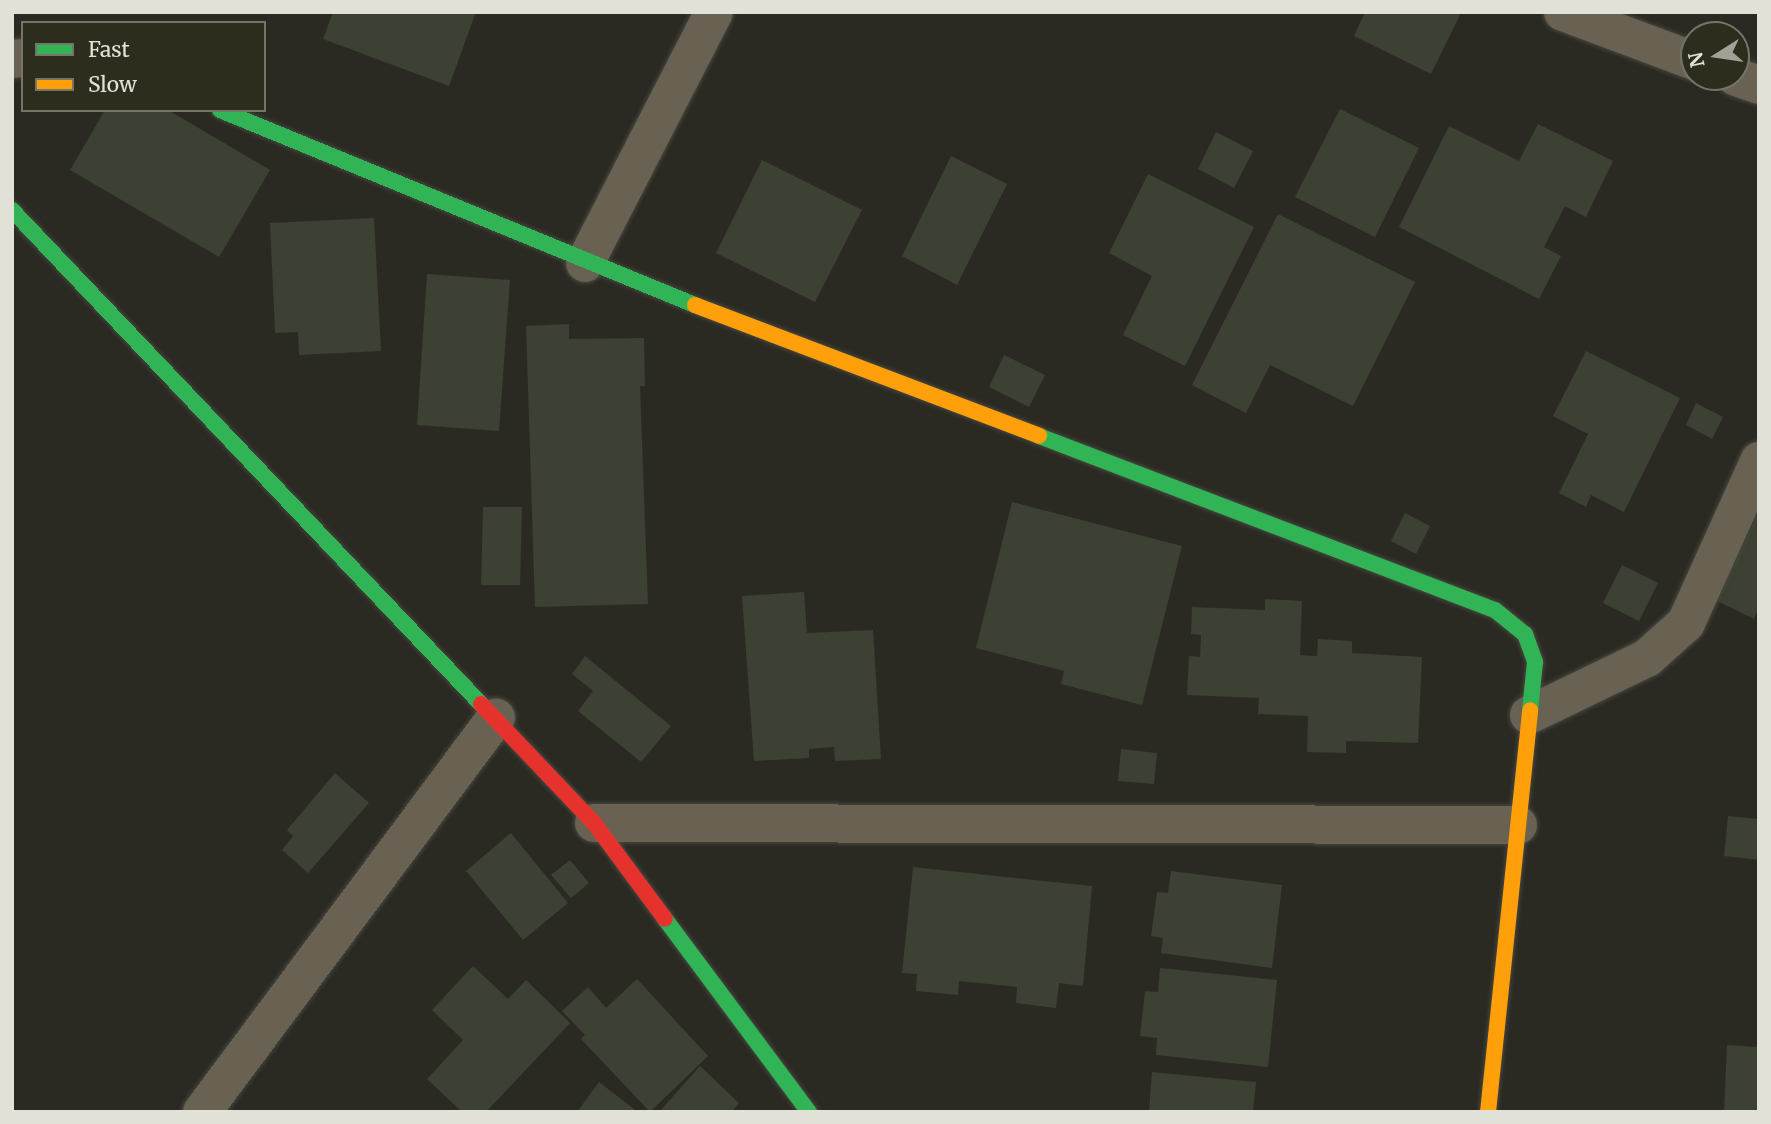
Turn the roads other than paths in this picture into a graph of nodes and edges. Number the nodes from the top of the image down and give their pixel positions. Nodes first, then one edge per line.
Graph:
1 (714, 12) edge
2 (1563, 12) edge
3 (1680, 56) edge
4 (225, 112) edge
5 (12, 210) edge
6 (585, 263) junction
7 (1759, 461) edge
8 (1529, 715) junction
9 (496, 717) junction
10 (594, 823) junction
11 (1518, 825) junction
12 (202, 1112) edge
13 (809, 1112) edge
14 (1488, 1112) edge

1 - 6 street
2 - 3 street
4 - 6 street
5 - 9 street
6 - 8 street
7 - 8 street
8 - 11 street
9 - 10 street
9 - 12 street
10 - 11 street
10 - 13 street
11 - 14 street

